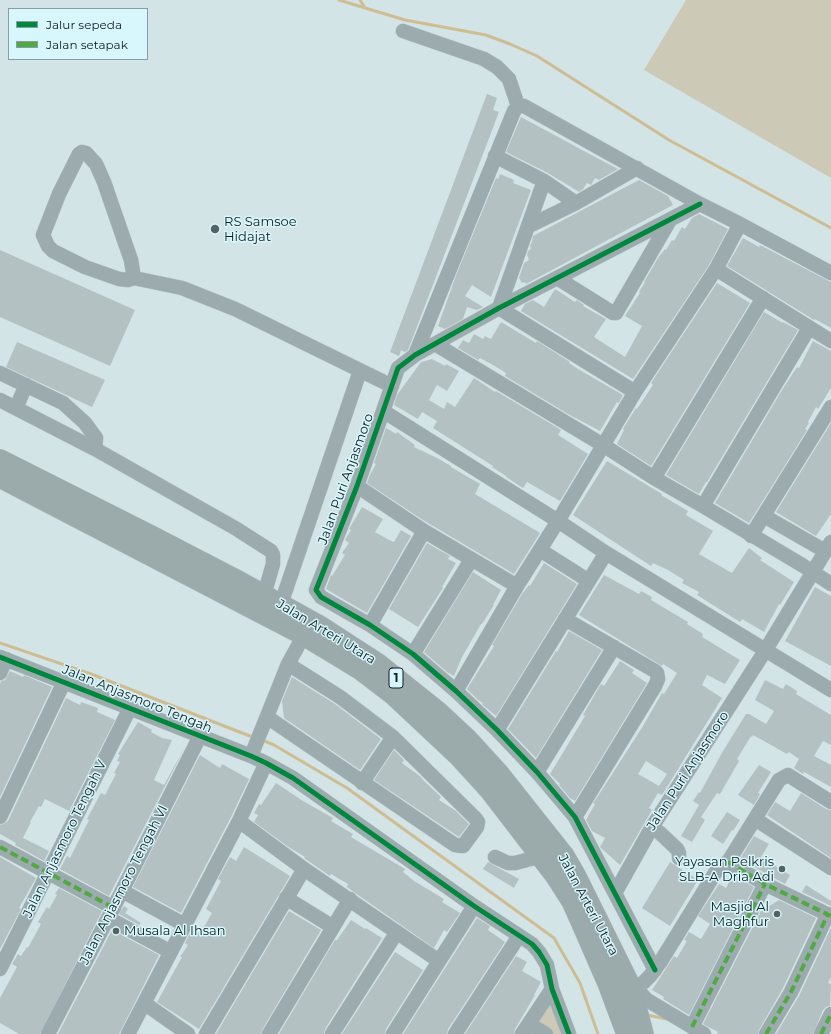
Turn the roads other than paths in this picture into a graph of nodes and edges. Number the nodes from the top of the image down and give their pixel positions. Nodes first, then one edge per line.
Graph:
1 (403, 31) dead end
2 (518, 106) junction
3 (495, 156) junction
4 (637, 168) junction
5 (544, 181) junction
6 (576, 202) junction
7 (700, 204) junction
8 (670, 220) junction
9 (740, 224) junction
10 (529, 226) junction
11 (716, 268) junction
12 (831, 273) edge
13 (134, 278) junction
14 (557, 278) junction
15 (763, 298) junction
16 (500, 308) junction
17 (809, 328) junction
18 (831, 340) edge
19 (435, 344) junction
20 (415, 355) junction
21 (360, 371) junction
22 (0, 372) edge
23 (26, 385) junction
24 (392, 386) junction
25 (635, 392) junction
26 (0, 400) edge
27 (831, 407) edge
28 (16, 408) junction
29 (383, 411) junction
30 (602, 445) junction
31 (95, 449) junction
32 (4, 468) edge
33 (654, 478) junction
34 (357, 486) junction
35 (703, 506) junction
36 (764, 516) junction
37 (558, 521) junction
38 (424, 531) junction
39 (751, 536) junction
40 (828, 547) edge
41 (540, 550) junction
42 (606, 553) junction
43 (471, 560) junction
44 (812, 572) junction
45 (589, 581) junction
46 (831, 584) edge
47 (517, 586) junction
48 (272, 600) junction
49 (565, 619) junction
50 (370, 625) junction
51 (304, 635) junction
52 (614, 647) junction
53 (765, 651) junction
54 (413, 654) junction
55 (3, 658) edge
56 (288, 664) junction
57 (0, 673) edge
58 (64, 682) junction
59 (831, 690) edge
60 (456, 691) junction
61 (130, 708) junction
62 (265, 720) junction
63 (497, 730) junction
64 (200, 736) junction
65 (393, 737) junction
66 (252, 752) junction
67 (266, 763) junction
68 (537, 772) junction
69 (362, 783) junction
70 (831, 802) edge
71 (0, 817) edge
72 (574, 817) junction
73 (755, 820) junction
74 (239, 821) junction
75 (652, 827) junction
76 (0, 847) edge
77 (542, 856) junction
78 (495, 857) dead end
79 (679, 858) dead end
80 (728, 862) junction
81 (831, 868) edge
82 (304, 869) junction
83 (48, 873) junction
84 (765, 884) junction
85 (122, 891) junction
86 (615, 893) junction
87 (286, 898) junction
88 (350, 899) junction
89 (474, 906) junction
90 (111, 913) junction
91 (830, 915) edge
92 (185, 925) junction
93 (333, 927) junction
94 (397, 932) junction
95 (519, 936) junction
96 (171, 952) junction
97 (439, 961) junction
98 (0, 970) edge
99 (655, 970) junction
100 (552, 989) junction
101 (626, 990) junction
102 (144, 1004) junction
103 (831, 1014) edge
104 (525, 1029) edge
105 (698, 1030) edge
106 (48, 1034) edge
107 (128, 1034) edge
108 (188, 1034) edge
109 (206, 1034) edge
110 (269, 1034) edge
111 (332, 1034) edge
112 (393, 1034) edge
113 (456, 1034) edge
114 (546, 1034) edge
115 (569, 1034) edge
116 (627, 1034) edge
117 (643, 1034) edge
118 (766, 1034) edge
119 (821, 1034) edge

1 - 2 street
2 - 3 street
2 - 4 street
3 - 5 street
3 - 20 street
4 - 6 street
4 - 7 street
5 - 6 street
5 - 10 street
6 - 10 street
7 - 8 street
7 - 9 street
8 - 14 street
8 - 14 street
9 - 11 street
9 - 12 street
10 - 16 street
11 - 15 street
11 - 25 street
13 - 13 street
13 - 21 street
14 - 16 street
15 - 17 street
15 - 33 street
16 - 19 street
16 - 25 street
17 - 18 street
17 - 35 street
19 - 20 street
19 - 30 street
20 - 24 street, Jalan Puri Anjasmoro
21 - 24 street
21 - 48 street
22 - 23 street
23 - 28 street
23 - 31 street
24 - 29 street, Jalan Puri Anjasmoro
25 - 30 street
26 - 28 street
27 - 36 street
28 - 31 street
29 - 34 street, Jalan Puri Anjasmoro
29 - 37 street, Jalan Puri Anjasmoro
30 - 33 street
30 - 37 street
31 - 48 street
32 - 48 highway, Jalan Arteri Utara / 1
32 - 51 highway, Jalan Arteri Utara / 1
33 - 35 street
34 - 38 street, Jalan Puri Anjasmoro
34 - 50 street, Jalan Puri Anjasmoro
35 - 39 street
36 - 39 street
36 - 40 street
37 - 41 street
37 - 42 street, Jalan Puri Anjasmoro
38 - 43 street, Jalan Puri Anjasmoro
38 - 50 street
39 - 44 street
40 - 44 street, Jalan Puri Anjasmoro
41 - 45 street
41 - 47 street
42 - 45 street
42 - 53 street, Jalan Puri Anjasmoro
43 - 47 street, Jalan Puri Anjasmoro
43 - 54 street
44 - 46 street
44 - 53 street, Jalan Puri Anjasmoro
45 - 49 street
47 - 60 street
48 - 101 highway, Jalan Arteri Utara / 1
49 - 52 street
49 - 63 street
50 - 54 street
51 - 56 street
51 - 77 highway, Jalan Arteri Utara / 1
52 - 68 street
52 - 72 street
53 - 59 street, Jalan Puri Anjasmoro
53 - 75 street, Jalan Puri Anjasmoro
54 - 60 street
55 - 57 street
55 - 58 street, Jalan Anjasmoro Tengah
56 - 62 street
56 - 65 street
58 - 61 street, Jalan Anjasmoro Tengah
58 - 71 street
60 - 63 street
61 - 64 street, Jalan Anjasmoro Tengah
61 - 83 street, Jalan Anjasmoro Tengah V
62 - 66 street
62 - 69 street
63 - 68 street
64 - 66 street, Jalan Anjasmoro Tengah
64 - 85 street, Jalan Anjasmoro Tengah VI
65 - 69 street
65 - 69 street
66 - 67 street, Jalan Anjasmoro Tengah
67 - 74 street
67 - 89 street, Jalan Anjasmoro Tengah
68 - 72 street
70 - 73 street
72 - 86 street
73 - 80 street
73 - 81 street
74 - 82 street
74 - 92 street
75 - 79 street
75 - 86 street, Jalan Puri Anjasmoro
76 - 83 street
77 - 78 street
77 - 101 highway, Jalan Arteri Utara / 1
80 - 84 street
80 - 99 street
82 - 87 street
82 - 88 street
83 - 90 street
83 - 98 street, Jalan Anjasmoro Tengah V
84 - 91 street
84 - 105 street
85 - 90 street, Jalan Anjasmoro Tengah VI
85 - 92 street
86 - 99 street
87 - 93 street
87 - 109 street
88 - 93 street
88 - 94 street
89 - 95 street, Jalan Anjasmoro Tengah
89 - 97 street
90 - 96 street
90 - 106 street, Jalan Anjasmoro Tengah VI
91 - 118 street
92 - 96 street
93 - 110 street
94 - 97 street
94 - 111 street
95 - 100 street, Jalan Anjasmoro Tengah
95 - 113 street
96 - 102 street
97 - 112 street
99 - 101 street
100 - 104 street
100 - 115 street, Jalan Anjasmoro Tengah
101 - 105 street
101 - 116 highway, Jalan Arteri Utara / 1
101 - 117 highway, Jalan Arteri Utara / 1
102 - 107 street
102 - 108 street
103 - 119 street
104 - 114 street

